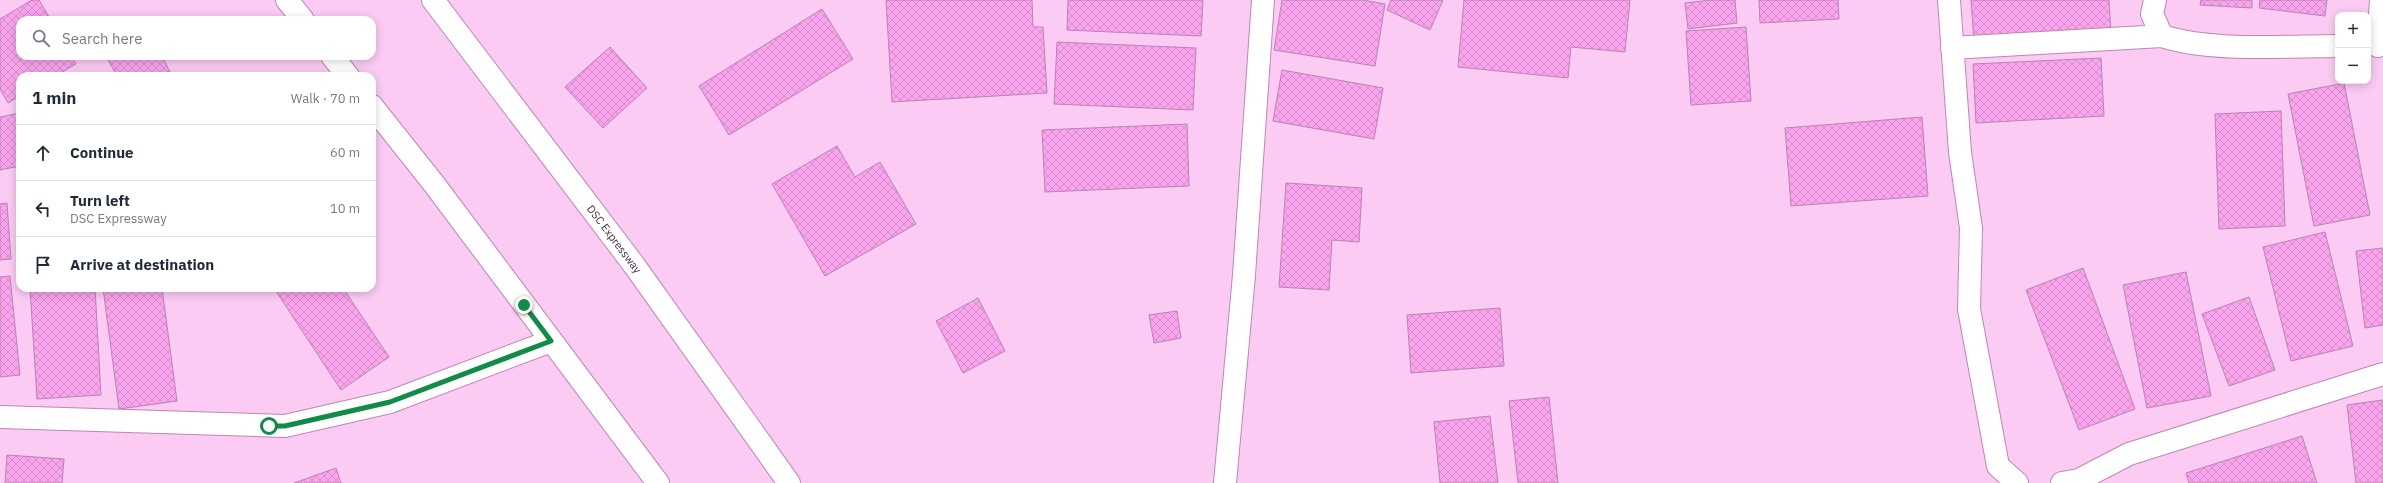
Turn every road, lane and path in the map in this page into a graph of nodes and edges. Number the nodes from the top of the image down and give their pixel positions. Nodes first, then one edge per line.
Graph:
1 (287, 0) edge
2 (433, 0) edge
3 (1263, 0) edge
4 (1949, 0) edge
5 (2155, 0) edge
6 (2381, 0) edge
7 (300, 16) edge
8 (2162, 36) junction
9 (2335, 46) edge
10 (2376, 46) edge
11 (1952, 48) junction
12 (335, 60) edge
13 (345, 72) edge
14 (376, 111) edge
15 (551, 341) junction
16 (2383, 374) edge
17 (0, 417) edge
18 (658, 483) edge
19 (789, 483) edge
20 (1225, 483) edge
21 (2017, 483) edge
22 (2062, 483) edge

1 - 7 street
2 - 19 street, DSC Expressway
3 - 20 street
4 - 11 street
5 - 8 street
6 - 10 street
8 - 9 street
8 - 11 street
11 - 21 street
12 - 13 street
14 - 15 street
15 - 17 street
15 - 18 street
16 - 22 street

